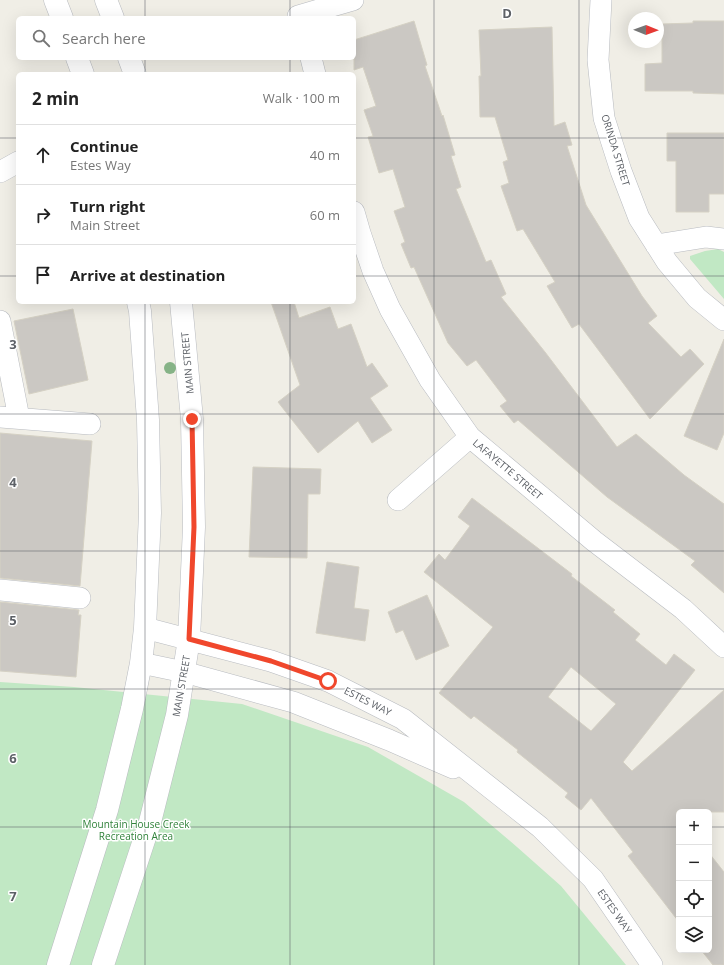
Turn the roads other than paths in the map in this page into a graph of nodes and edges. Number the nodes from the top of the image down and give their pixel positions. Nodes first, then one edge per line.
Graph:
1 (55, 0) edge
2 (106, 0) edge
3 (354, 0) edge
4 (601, 0) edge
5 (297, 11) edge
6 (61, 16) edge
7 (112, 16) edge
8 (78, 60) edge
9 (130, 60) edge
10 (312, 60) edge
11 (82, 72) edge
12 (134, 72) edge
13 (314, 72) edge
14 (16, 163) edge
15 (0, 172) edge
16 (356, 219) edge
17 (724, 239) edge
18 (656, 246) junction
19 (138, 304) edge
20 (181, 304) edge
21 (0, 320) edge
22 (724, 320) edge
23 (10, 417) edge
24 (90, 424) dead end
25 (470, 437) junction
26 (398, 500) dead end
27 (0, 590) edge
28 (80, 598) dead end
29 (145, 628) junction
30 (189, 639) junction
31 (724, 647) edge
32 (141, 663) junction
33 (184, 672) junction
34 (482, 782) junction
35 (58, 965) edge
36 (103, 965) edge
37 (652, 965) edge

1 - 6 street
2 - 7 street
3 - 5 street
4 - 18 street, ORINDA STREET
8 - 11 street
9 - 12 street
10 - 13 street
14 - 15 street
16 - 25 street, LAFAYETTE STREET
17 - 18 street
18 - 22 street, ORINDA STREET
19 - 29 street
20 - 30 street, MAIN STREET
21 - 23 street
23 - 24 street
25 - 26 street
25 - 31 street, LAFAYETTE STREET
27 - 28 street
29 - 30 street, ESTES WAY
29 - 32 street
30 - 33 street, MAIN STREET
30 - 34 street, ESTES WAY
32 - 33 street, ESTES WAY
32 - 35 street
33 - 34 street, ESTES WAY
33 - 36 street, MAIN STREET
34 - 37 street, ESTES WAY

